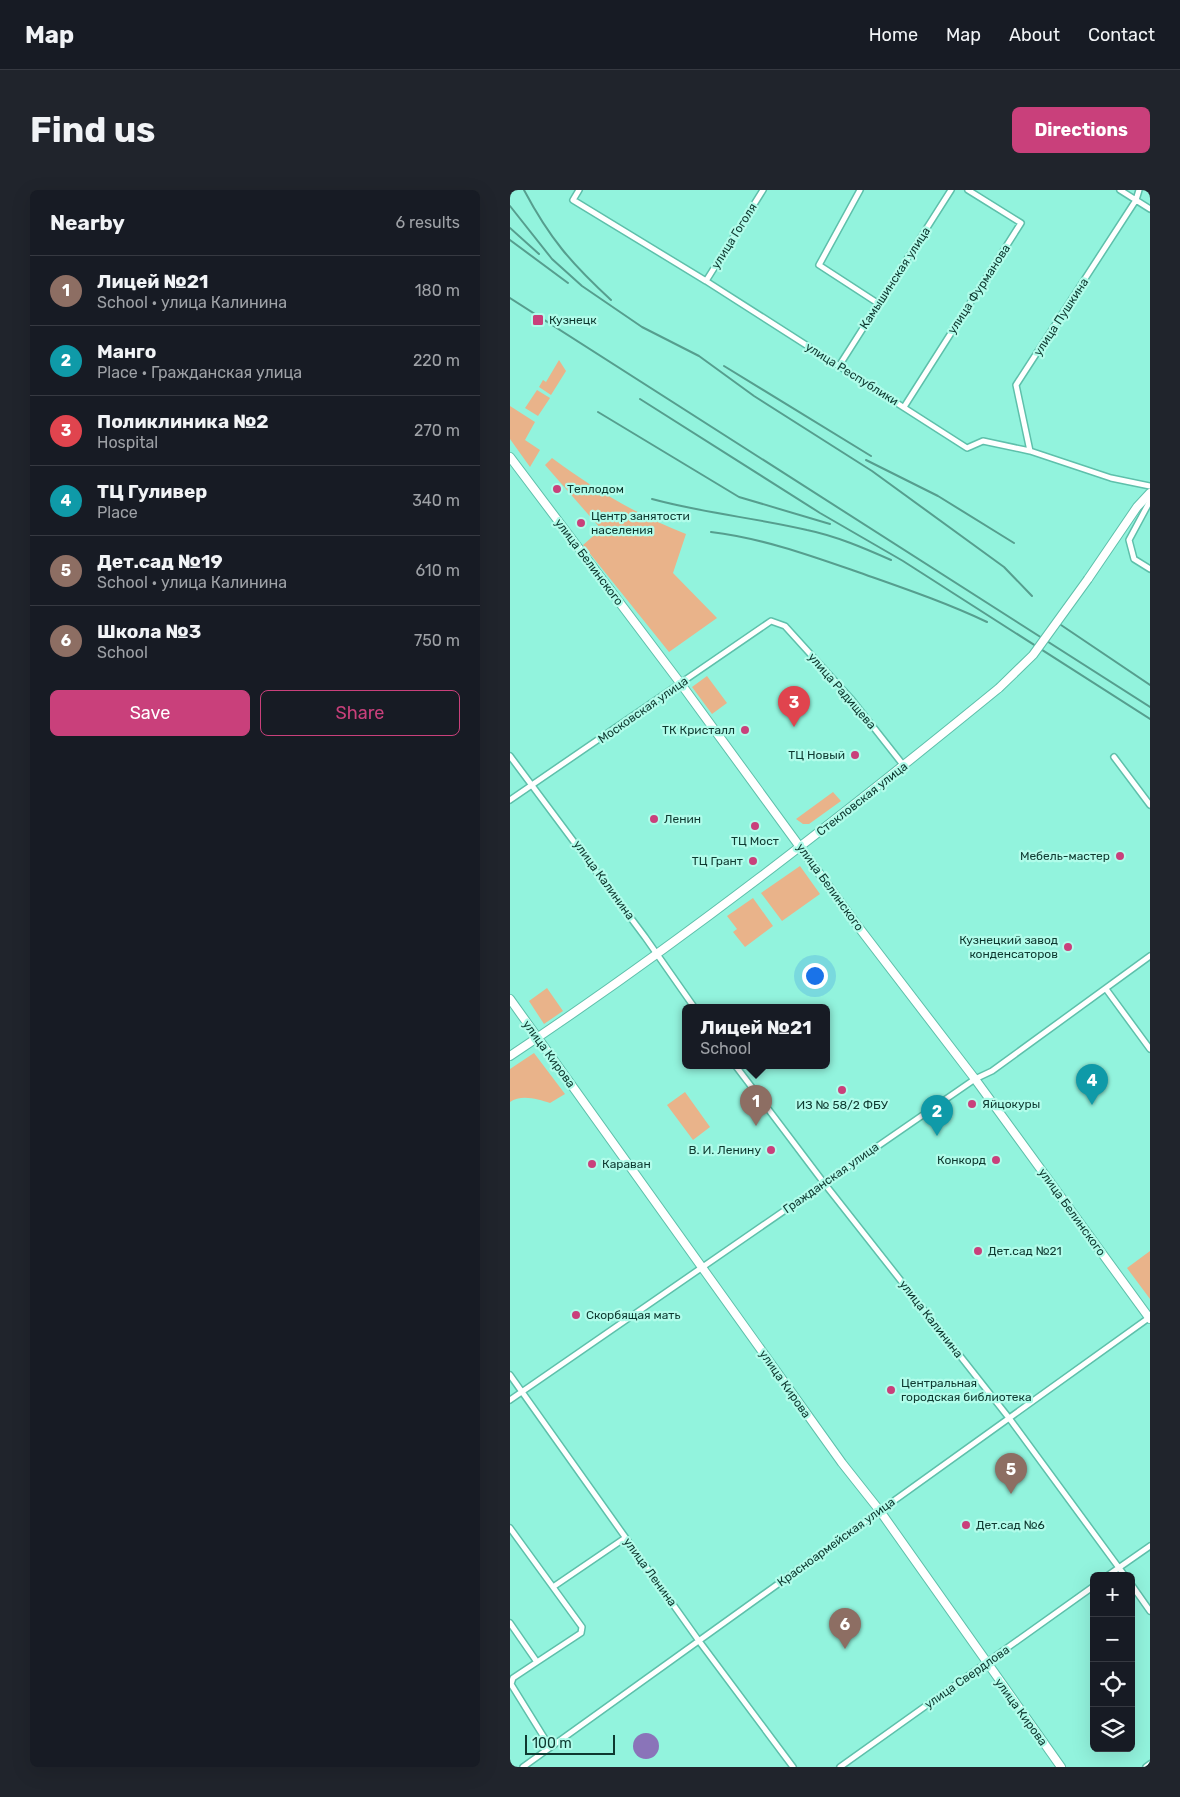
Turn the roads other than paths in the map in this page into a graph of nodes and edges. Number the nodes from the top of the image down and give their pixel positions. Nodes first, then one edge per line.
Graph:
1 (579, 190) edge
2 (763, 190) edge
3 (860, 190) edge
4 (951, 190) edge
5 (968, 190) edge
6 (1120, 190) edge
7 (1139, 190) edge
8 (1136, 200) junction
9 (1150, 209) edge
10 (706, 281) junction
11 (879, 304) junction
12 (839, 366) junction
13 (904, 407) junction
14 (1030, 451) junction
15 (510, 457) edge
16 (1150, 486) edge
17 (1150, 493) edge
18 (1150, 501) edge
19 (1150, 569) edge
20 (776, 621) joint
21 (681, 684) junction
22 (510, 756) edge
23 (1114, 757) dead end
24 (904, 766) junction
25 (531, 785) junction
26 (510, 800) edge
27 (1150, 805) edge
28 (801, 846) junction
29 (657, 953) junction
30 (1150, 956) edge
31 (1106, 989) junction
32 (510, 999) edge
33 (692, 1004) edge
34 (538, 1037) junction
35 (1150, 1049) edge
36 (510, 1056) edge
37 (738, 1069) edge
38 (975, 1078) junction
39 (824, 1183) junction
40 (701, 1268) junction
41 (1150, 1318) edge
42 (510, 1375) edge
43 (521, 1392) junction
44 (510, 1400) edge
45 (1010, 1418) junction
46 (880, 1511) junction
47 (510, 1528) edge
48 (625, 1538) junction
49 (1150, 1546) edge
50 (1119, 1567) junction
51 (1113, 1572) edge
52 (1122, 1572) edge
53 (553, 1587) junction
54 (1090, 1589) edge
55 (1135, 1590) edge
56 (1150, 1611) edge
57 (510, 1623) edge
58 (699, 1641) junction
59 (537, 1662) junction
60 (986, 1664) junction
61 (550, 1747) junction
62 (1150, 1764) edge
63 (523, 1767) edge
64 (793, 1767) edge
65 (840, 1767) edge
66 (1061, 1767) edge
67 (1146, 1767) edge

1 - 10 street, улица Республики
2 - 10 street, улица Гоголя
3 - 11 street
4 - 11 street, Камышинская улица
5 - 13 street, улица Фурманова
6 - 8 street
7 - 8 street, улица Пушкина
8 - 9 street
8 - 14 street, улица Пушкина
10 - 12 street, улица Республики
11 - 12 street, Камышинская улица
12 - 13 street, улица Республики
13 - 14 street, улица Республики
14 - 16 street, улица Республики
15 - 21 street, улица Белинского
17 - 24 street, Стекловская улица, bridge
18 - 19 street
20 - 21 street, Московская улица
20 - 24 street, улица Радищева
21 - 25 street, Московская улица
21 - 28 street, улица Белинского
22 - 25 street, улица Калинина
23 - 27 street
24 - 28 street, Стекловская улица
25 - 26 street, Московская улица
25 - 29 street, улица Калинина
28 - 29 street, Стекловская улица
28 - 38 street, улица Белинского
29 - 33 street, улица Калинина
29 - 34 street, Стекловская улица
30 - 31 street, Гражданская улица
31 - 35 street
31 - 38 street, Гражданская улица
32 - 34 street, улица Кирова
34 - 36 street, Стекловская улица
34 - 40 street, улица Кирова
37 - 39 street, улица Калинина
38 - 39 street, Гражданская улица
38 - 41 street, улица Белинского
39 - 40 street, Гражданская улица
39 - 45 street, улица Калинина
40 - 43 street, Гражданская улица
40 - 46 street, улица Кирова
41 - 45 street, Красноармейская улица
42 - 43 street, улица Ленина
43 - 44 street, Гражданская улица
43 - 48 street, улица Ленина
45 - 46 street, Красноармейская улица
45 - 50 street, улица Калинина
46 - 58 street, Красноармейская улица
46 - 60 street, улица Кирова
47 - 53 street
48 - 53 street
48 - 58 street, улица Ленина
49 - 50 street
50 - 51 street
50 - 52 street, улица Калинина
53 - 59 street
54 - 60 street, улица Свердлова
55 - 56 street
57 - 59 street
58 - 61 street, Красноармейская улица
58 - 64 street, улица Ленина
59 - 61 street
60 - 65 street, улица Свердлова
60 - 66 street, улица Кирова
61 - 63 street, Красноармейская улица
62 - 67 street

